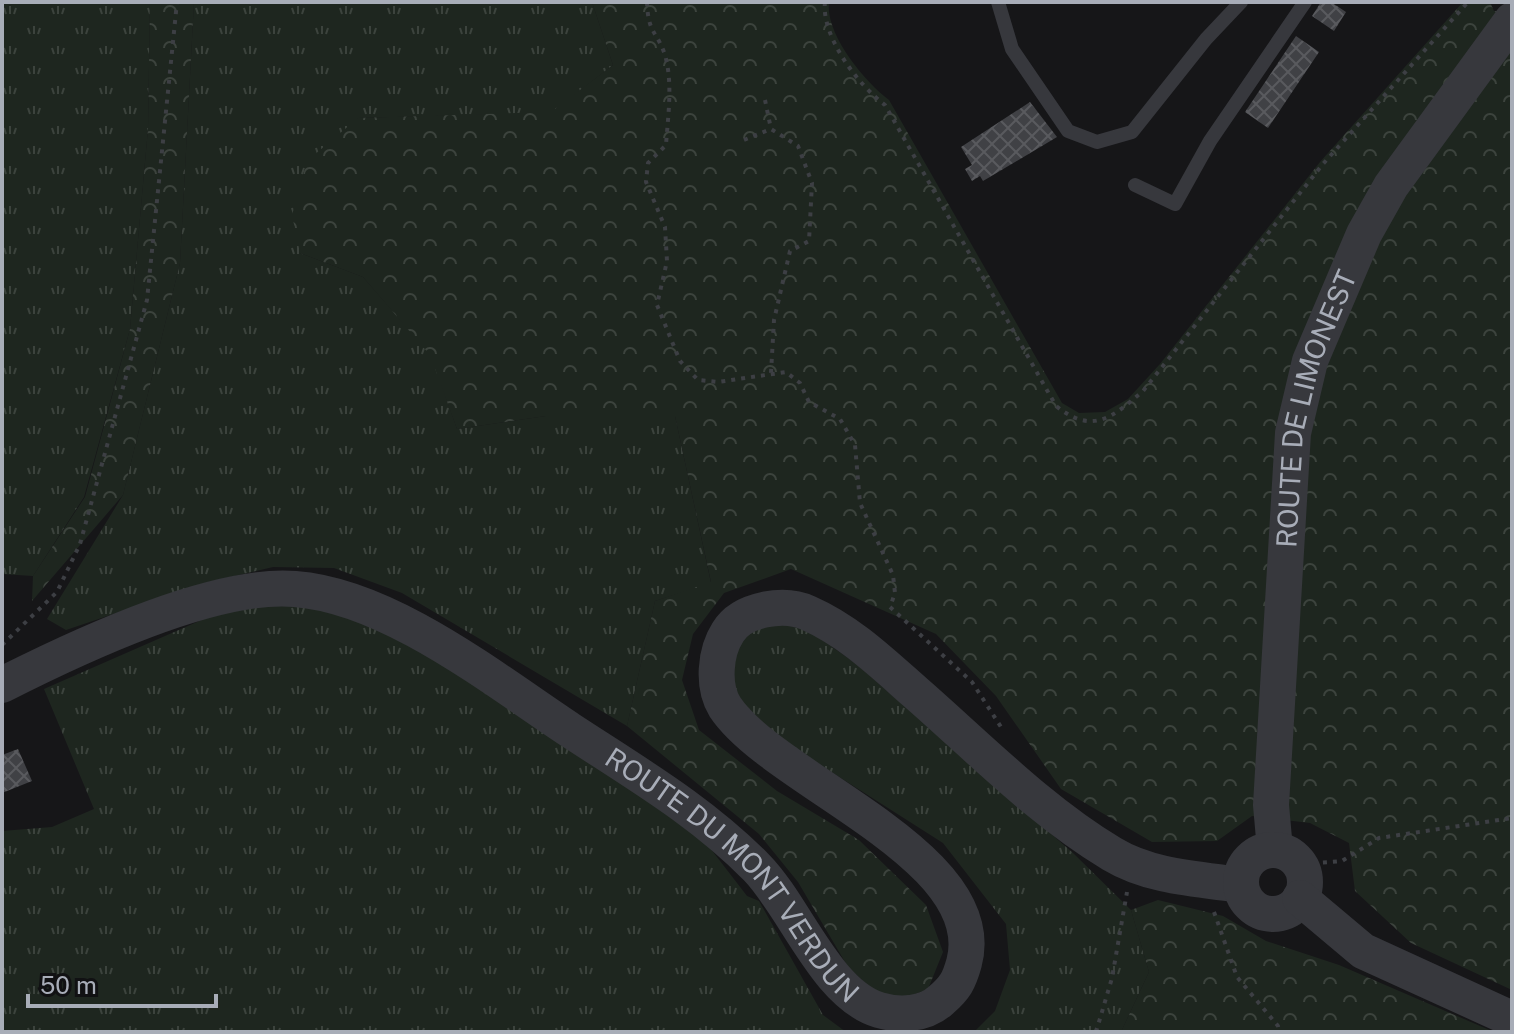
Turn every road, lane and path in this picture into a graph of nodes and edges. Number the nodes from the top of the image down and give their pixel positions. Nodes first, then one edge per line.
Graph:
1 (177, 2) edge
2 (647, 2) edge
3 (825, 2) edge
4 (998, 2) edge
5 (1241, 2) edge
6 (1305, 2) edge
7 (1468, 2) edge
8 (1512, 20) edge
9 (765, 100) dead end
10 (771, 129) junction
11 (744, 140) dead end
12 (1135, 185) dead end
13 (771, 373) junction
14 (2, 645) edge
15 (2, 685) edge
16 (1004, 732) dead end
17 (1512, 818) edge
18 (1136, 867) junction
19 (1292, 871) junction
20 (1202, 880) junction
21 (1241, 885) junction
22 (1512, 1019) edge
23 (1096, 1032) edge
24 (1279, 1032) edge

1 - 14 path
2 - 13 path
3 - 7 path
4 - 5 lane
6 - 12 lane
8 - 19 street, ROUTE DE LIMONEST
9 - 10 path
10 - 11 path
10 - 13 path
13 - 16 path
15 - 18 street, ROUTE DU MONT VERDUN
17 - 19 path
18 - 20 street, ROUTE DU MONT VERDUN
18 - 23 path
19 - 21 street
19 - 21 street
19 - 22 street
20 - 21 street, ROUTE DU MONT VERDUN
20 - 24 path

